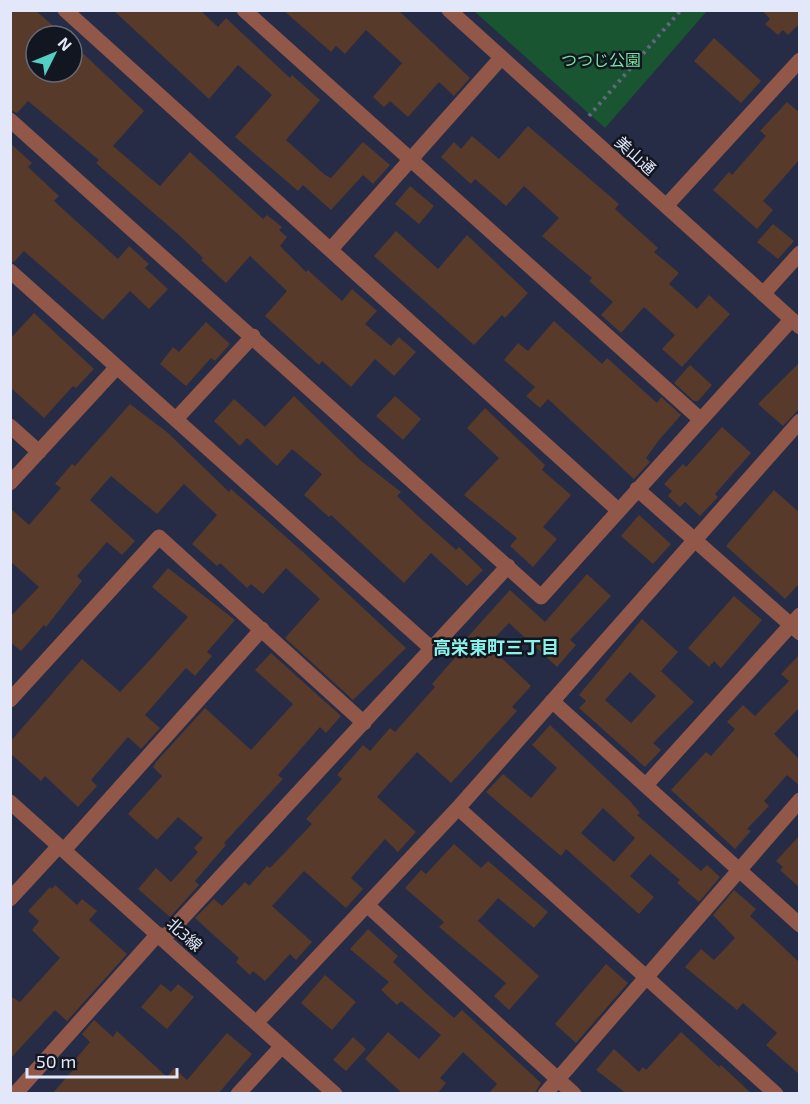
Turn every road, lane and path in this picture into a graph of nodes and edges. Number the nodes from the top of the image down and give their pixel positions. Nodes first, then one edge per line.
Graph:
1 (65, 10) edge
2 (244, 10) edge
3 (448, 10) edge
4 (681, 10) edge
5 (501, 58) junction
6 (800, 60) edge
7 (10, 120) edge
8 (579, 128) junction
9 (411, 159) junction
10 (666, 206) junction
11 (331, 249) junction
12 (800, 253) edge
13 (10, 271) edge
14 (763, 294) junction
15 (795, 323) edge
16 (253, 336) junction
17 (117, 367) junction
18 (176, 419) junction
19 (700, 419) junction
20 (800, 421) edge
21 (10, 426) edge
22 (39, 452) junction
23 (10, 483) edge
24 (637, 489) junction
25 (618, 510) junction
26 (694, 539) junction
27 (508, 566) junction
28 (796, 625) edge
29 (262, 629) junction
30 (432, 649) junction
31 (10, 700) edge
32 (552, 701) junction
33 (364, 723) junction
34 (646, 785) junction
35 (800, 800) edge
36 (10, 802) edge
37 (458, 808) junction
38 (61, 848) junction
39 (738, 870) junction
40 (10, 899) edge
41 (368, 905) junction
42 (800, 925) edge
43 (161, 937) junction
44 (646, 975) junction
45 (256, 1023) junction
46 (282, 1046) junction
47 (558, 1079) junction
48 (15, 1094) edge
49 (238, 1094) edge
50 (335, 1094) edge
51 (545, 1094) edge
52 (574, 1094) edge
53 (776, 1094) edge

1 - 11 street
2 - 9 street
3 - 5 street, 美山通
4 - 8 path
5 - 8 street, 美山通
5 - 9 street
6 - 10 street
7 - 16 street
8 - 10 street, 美山通
9 - 11 street
9 - 19 street
10 - 14 street, 美山通
11 - 25 street
12 - 14 street
13 - 17 street
14 - 15 street, 美山通
15 - 19 street
16 - 18 street
16 - 27 street
17 - 18 street
17 - 22 street
18 - 30 street
19 - 24 street
20 - 26 street
21 - 22 street
22 - 23 street
24 - 25 street
24 - 26 street
25 - 27 street
26 - 28 street
26 - 32 street
27 - 30 street
28 - 34 street
29 - 31 street
29 - 33 street
29 - 38 street
30 - 33 street
32 - 34 street
32 - 37 street
33 - 43 street
34 - 39 street
35 - 39 street
36 - 38 street, 北3線
37 - 41 street
37 - 44 street
38 - 40 street
38 - 43 street, 北3線
39 - 42 street
39 - 44 street
41 - 45 street
41 - 47 street
43 - 45 street, 北3線
43 - 48 street
44 - 47 street
44 - 53 street
45 - 46 street, 北3線
46 - 49 street
46 - 50 street, 北3線
47 - 51 street
47 - 52 street

